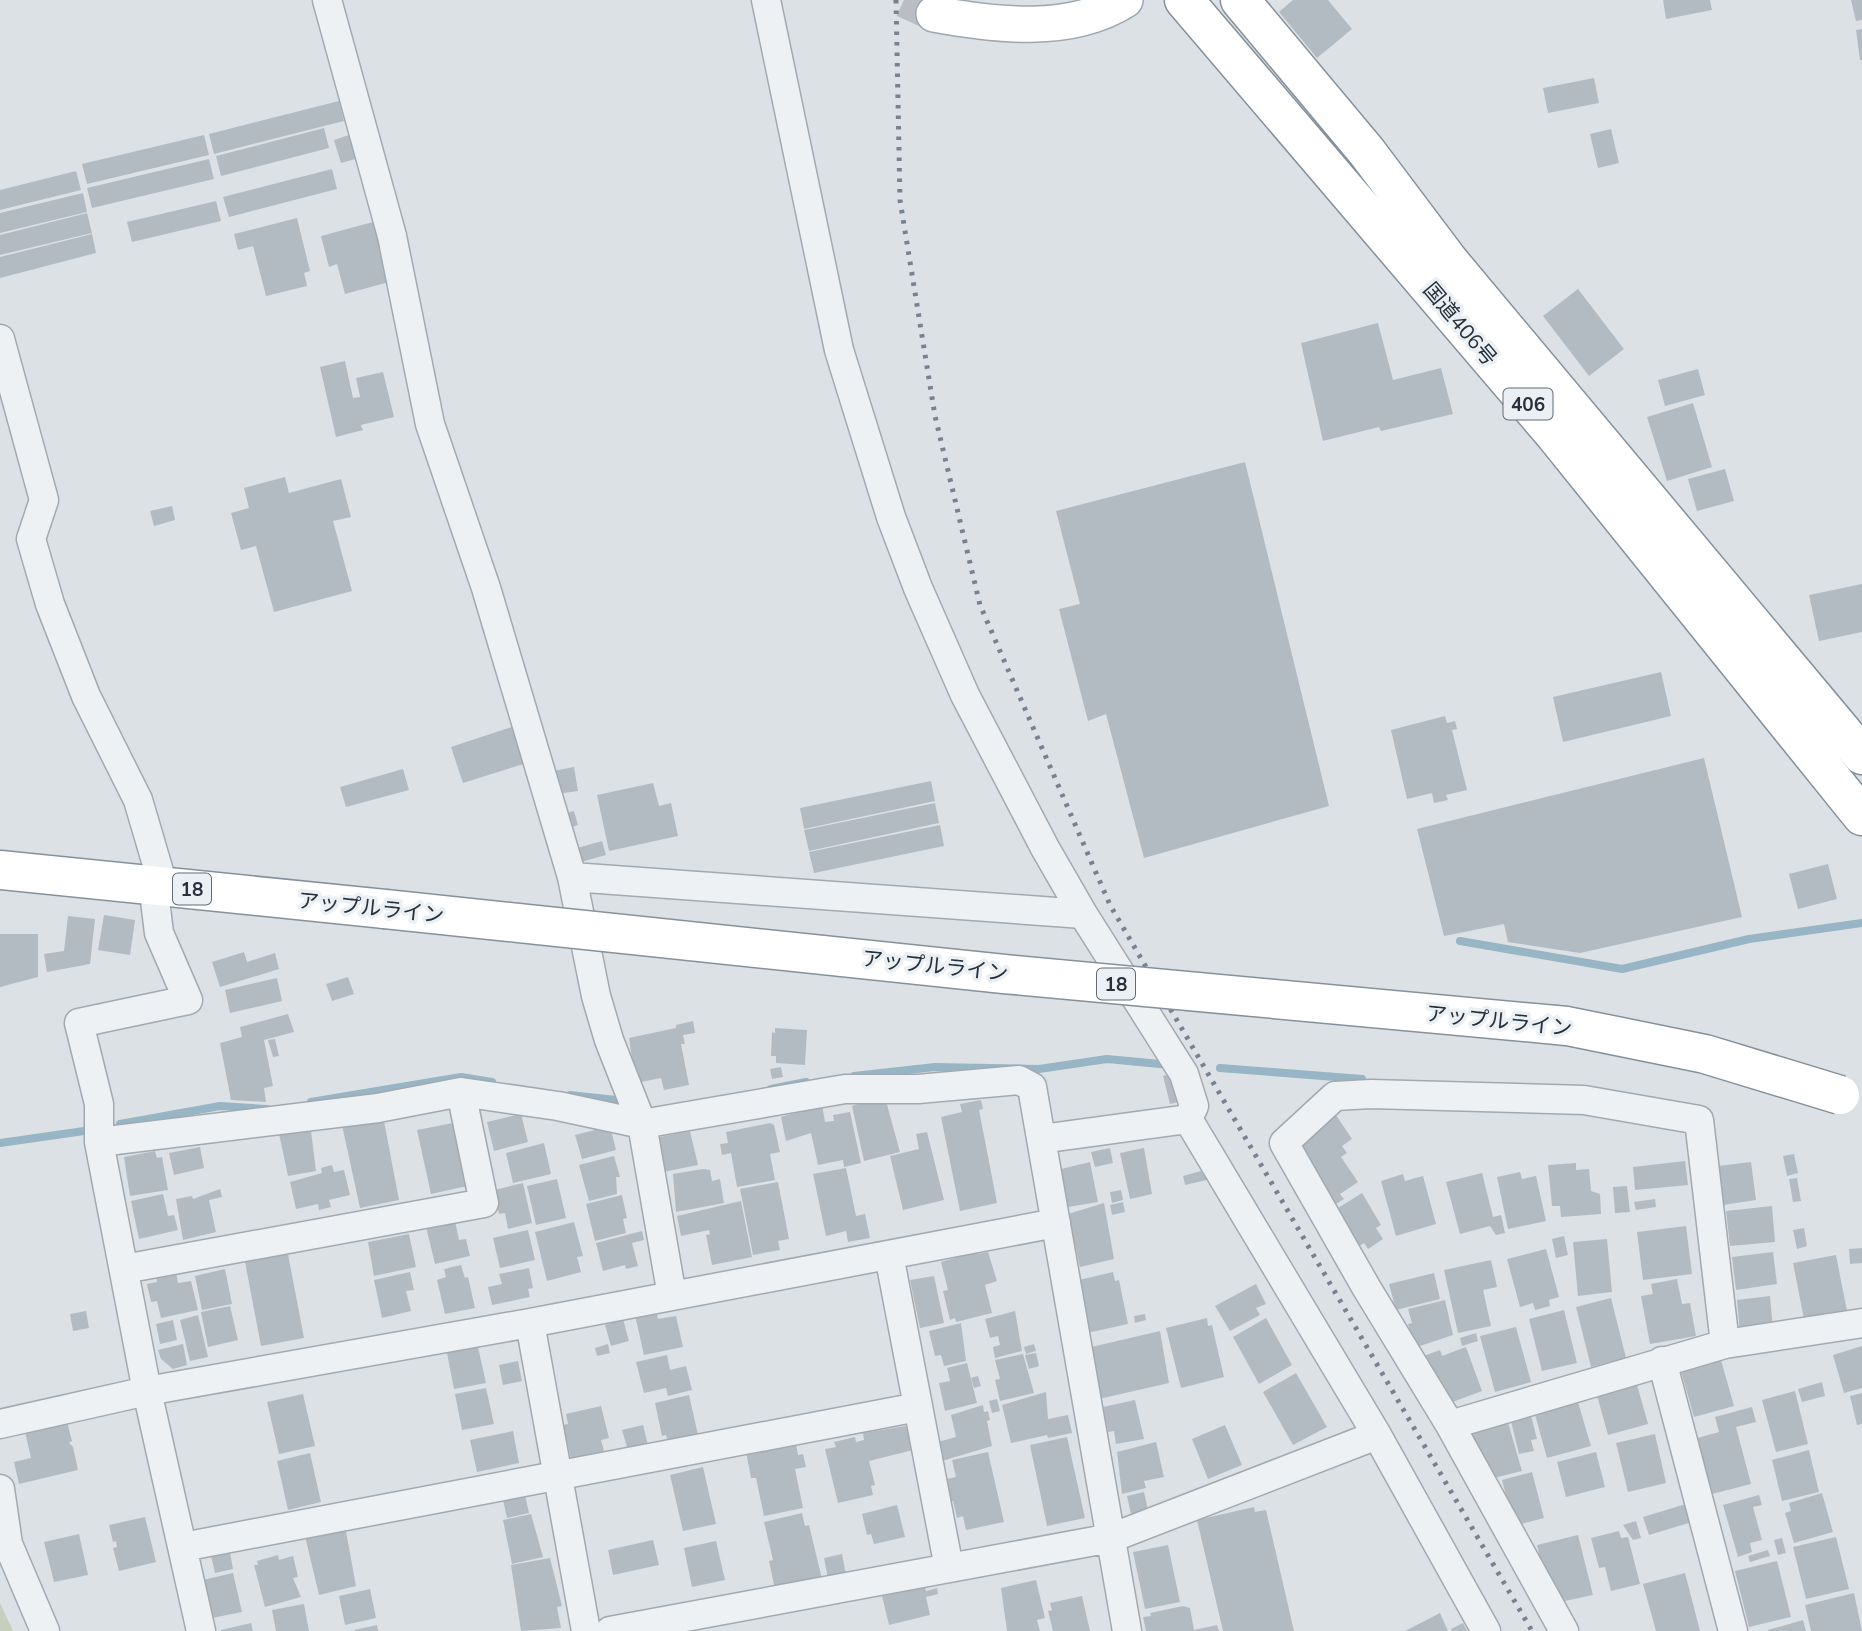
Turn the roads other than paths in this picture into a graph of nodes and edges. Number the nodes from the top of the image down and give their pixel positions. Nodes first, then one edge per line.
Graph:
1 (327, 0) edge
2 (766, 0) edge
3 (1125, 0) edge
4 (1184, 0) edge
5 (1240, 0) edge
6 (934, 14) tunnel mouth
7 (0, 339) edge
8 (1862, 755) edge
9 (1862, 816) edge
10 (0, 870) edge
11 (572, 877) junction
12 (158, 885) junction
13 (1083, 914) junction
14 (461, 1092) junction
15 (1851, 1099) edge
16 (1188, 1119) junction
17 (642, 1124) junction
18 (1041, 1139) junction
19 (99, 1142) junction
20 (1056, 1223) junction
21 (888, 1255) junction
22 (124, 1269) junction
23 (672, 1296) junction
24 (530, 1323) junction
25 (1862, 1324) edge
26 (1725, 1343) junction
27 (1662, 1361) junction
28 (147, 1391) junction
29 (918, 1407) junction
30 (0, 1424) edge
31 (1450, 1425) junction
32 (1377, 1435) junction
33 (557, 1474) junction
34 (0, 1489) edge
35 (1111, 1538) junction
36 (183, 1547) junction
37 (949, 1568) junction
38 (44, 1631) edge
39 (201, 1631) edge
40 (586, 1631) edge
41 (610, 1631) edge
42 (1127, 1631) edge
43 (1486, 1631) edge
44 (1564, 1631) edge
45 (1733, 1631) edge

1 - 11 street
2 - 13 street
3 - 6 main road
4 - 9 highway, 国道406号 / 406
5 - 8 highway, 国道406号 / 406
7 - 12 street
10 - 12 highway, アップルライン / 18
11 - 13 street
11 - 17 street
12 - 15 highway, アップルライン / 18, bridge
12 - 19 street
13 - 16 street
14 - 17 street
14 - 19 street
14 - 22 street
16 - 18 street
16 - 32 street
17 - 18 street
17 - 23 street
18 - 20 street
19 - 22 street
20 - 21 street
20 - 35 street
21 - 23 street
21 - 29 street
22 - 28 street
23 - 24 street
24 - 28 street
24 - 33 street
25 - 26 street
26 - 27 street
26 - 31 street
27 - 31 street
27 - 45 street
28 - 30 street
28 - 36 street
29 - 33 street
29 - 37 street
31 - 44 street
32 - 35 street
32 - 43 street
33 - 36 street
33 - 40 street
34 - 38 street
35 - 37 street
35 - 42 street
36 - 39 street
37 - 41 street

